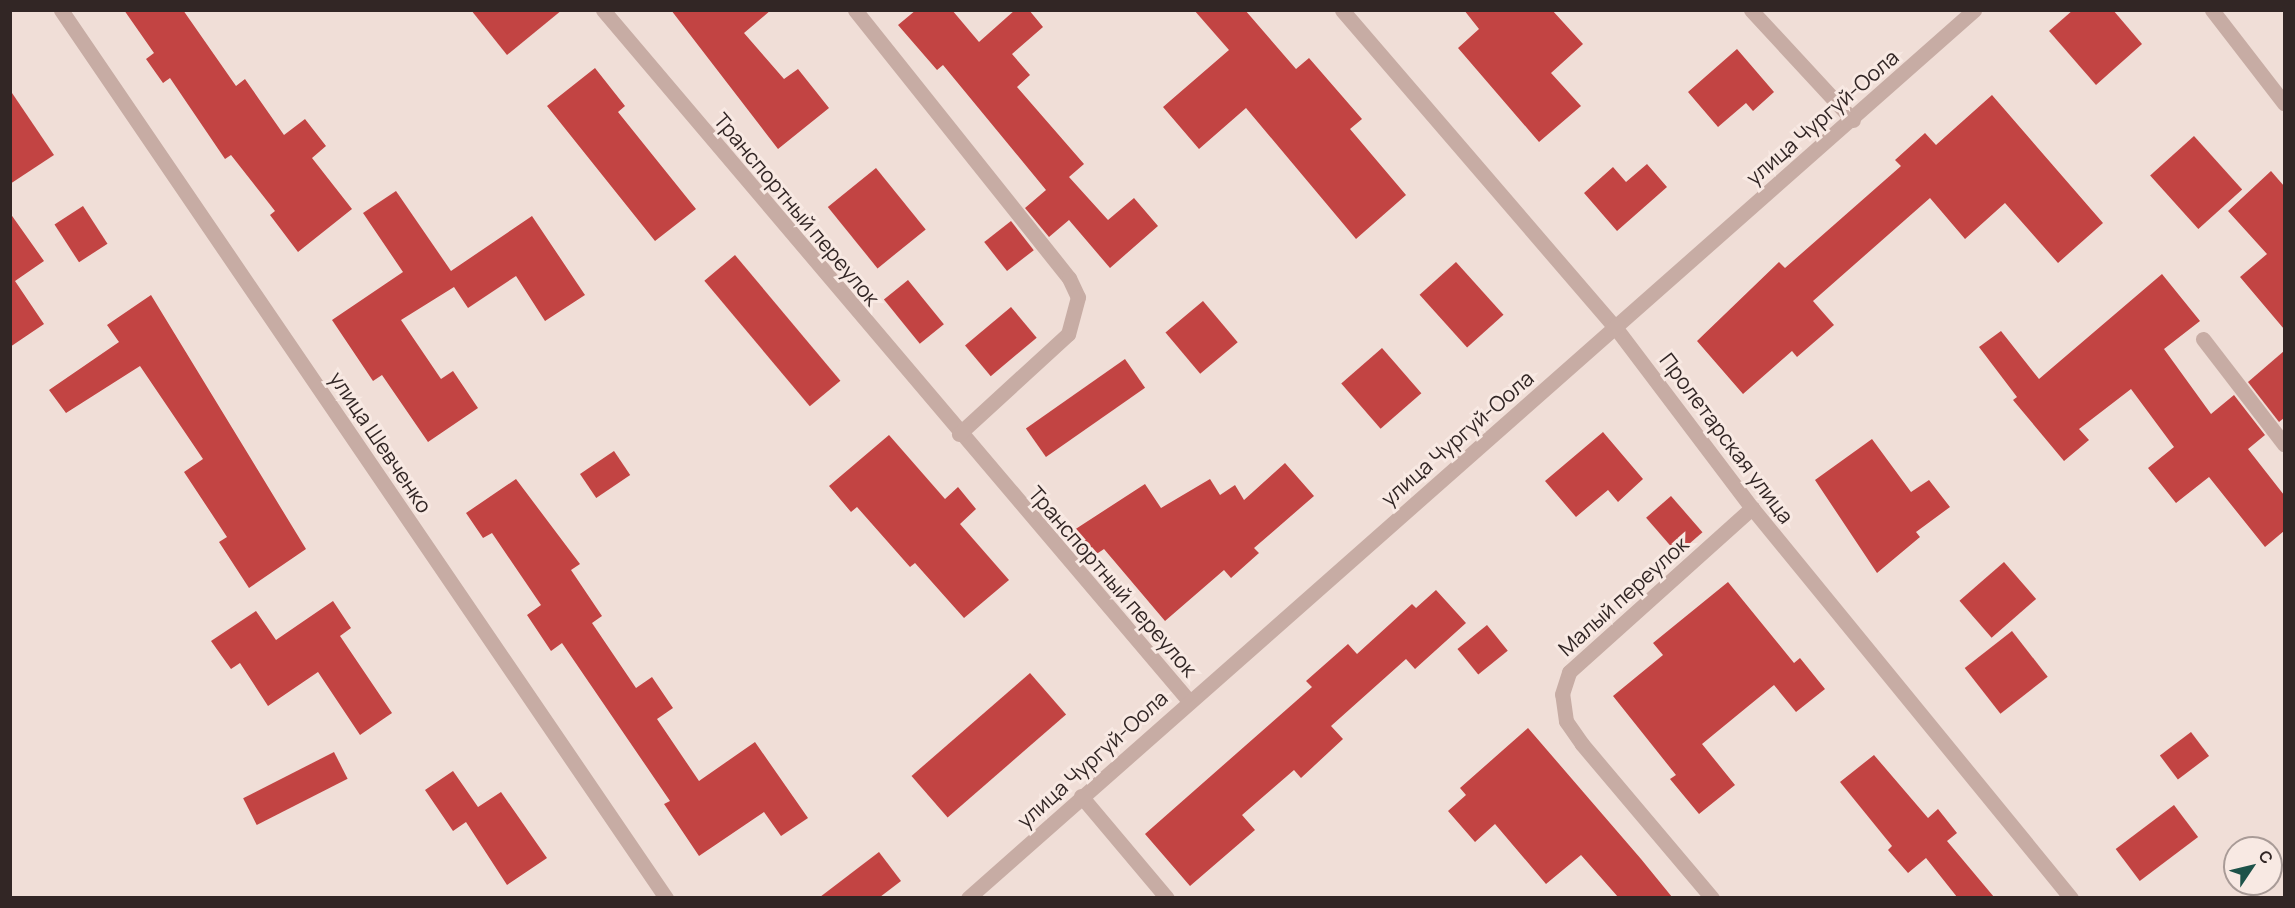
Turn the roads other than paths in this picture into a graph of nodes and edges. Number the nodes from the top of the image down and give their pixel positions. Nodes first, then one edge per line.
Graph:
1 (61, 10) edge
2 (603, 10) edge
3 (855, 10) edge
4 (1342, 10) edge
5 (1751, 10) edge
6 (1974, 10) edge
7 (2212, 10) edge
8 (2284, 103) edge
9 (1853, 120) junction
10 (1615, 327) junction
11 (2203, 339) dead end
12 (959, 434) junction
13 (2284, 444) edge
14 (1752, 508) junction
15 (1189, 701) junction
16 (1081, 796) junction
17 (666, 897) edge
18 (969, 897) edge
19 (1167, 897) edge
20 (1712, 897) edge
21 (2071, 897) edge

1 - 17 street, улица Шевченко
2 - 12 street, Транспортный переулок
3 - 12 street
4 - 10 street, Пролетарская улица
5 - 9 street
6 - 9 street, улица Чургуй-Оола
7 - 8 street
9 - 10 street, улица Чургуй-Оола
10 - 14 street, Пролетарская улица
10 - 15 street, улица Чургуй-Оола
11 - 13 street
12 - 15 street, Транспортный переулок
14 - 20 street, Малый переулок
14 - 21 street, Пролетарская улица
15 - 16 street, улица Чургуй-Оола
16 - 18 street, улица Чургуй-Оола
16 - 19 street

